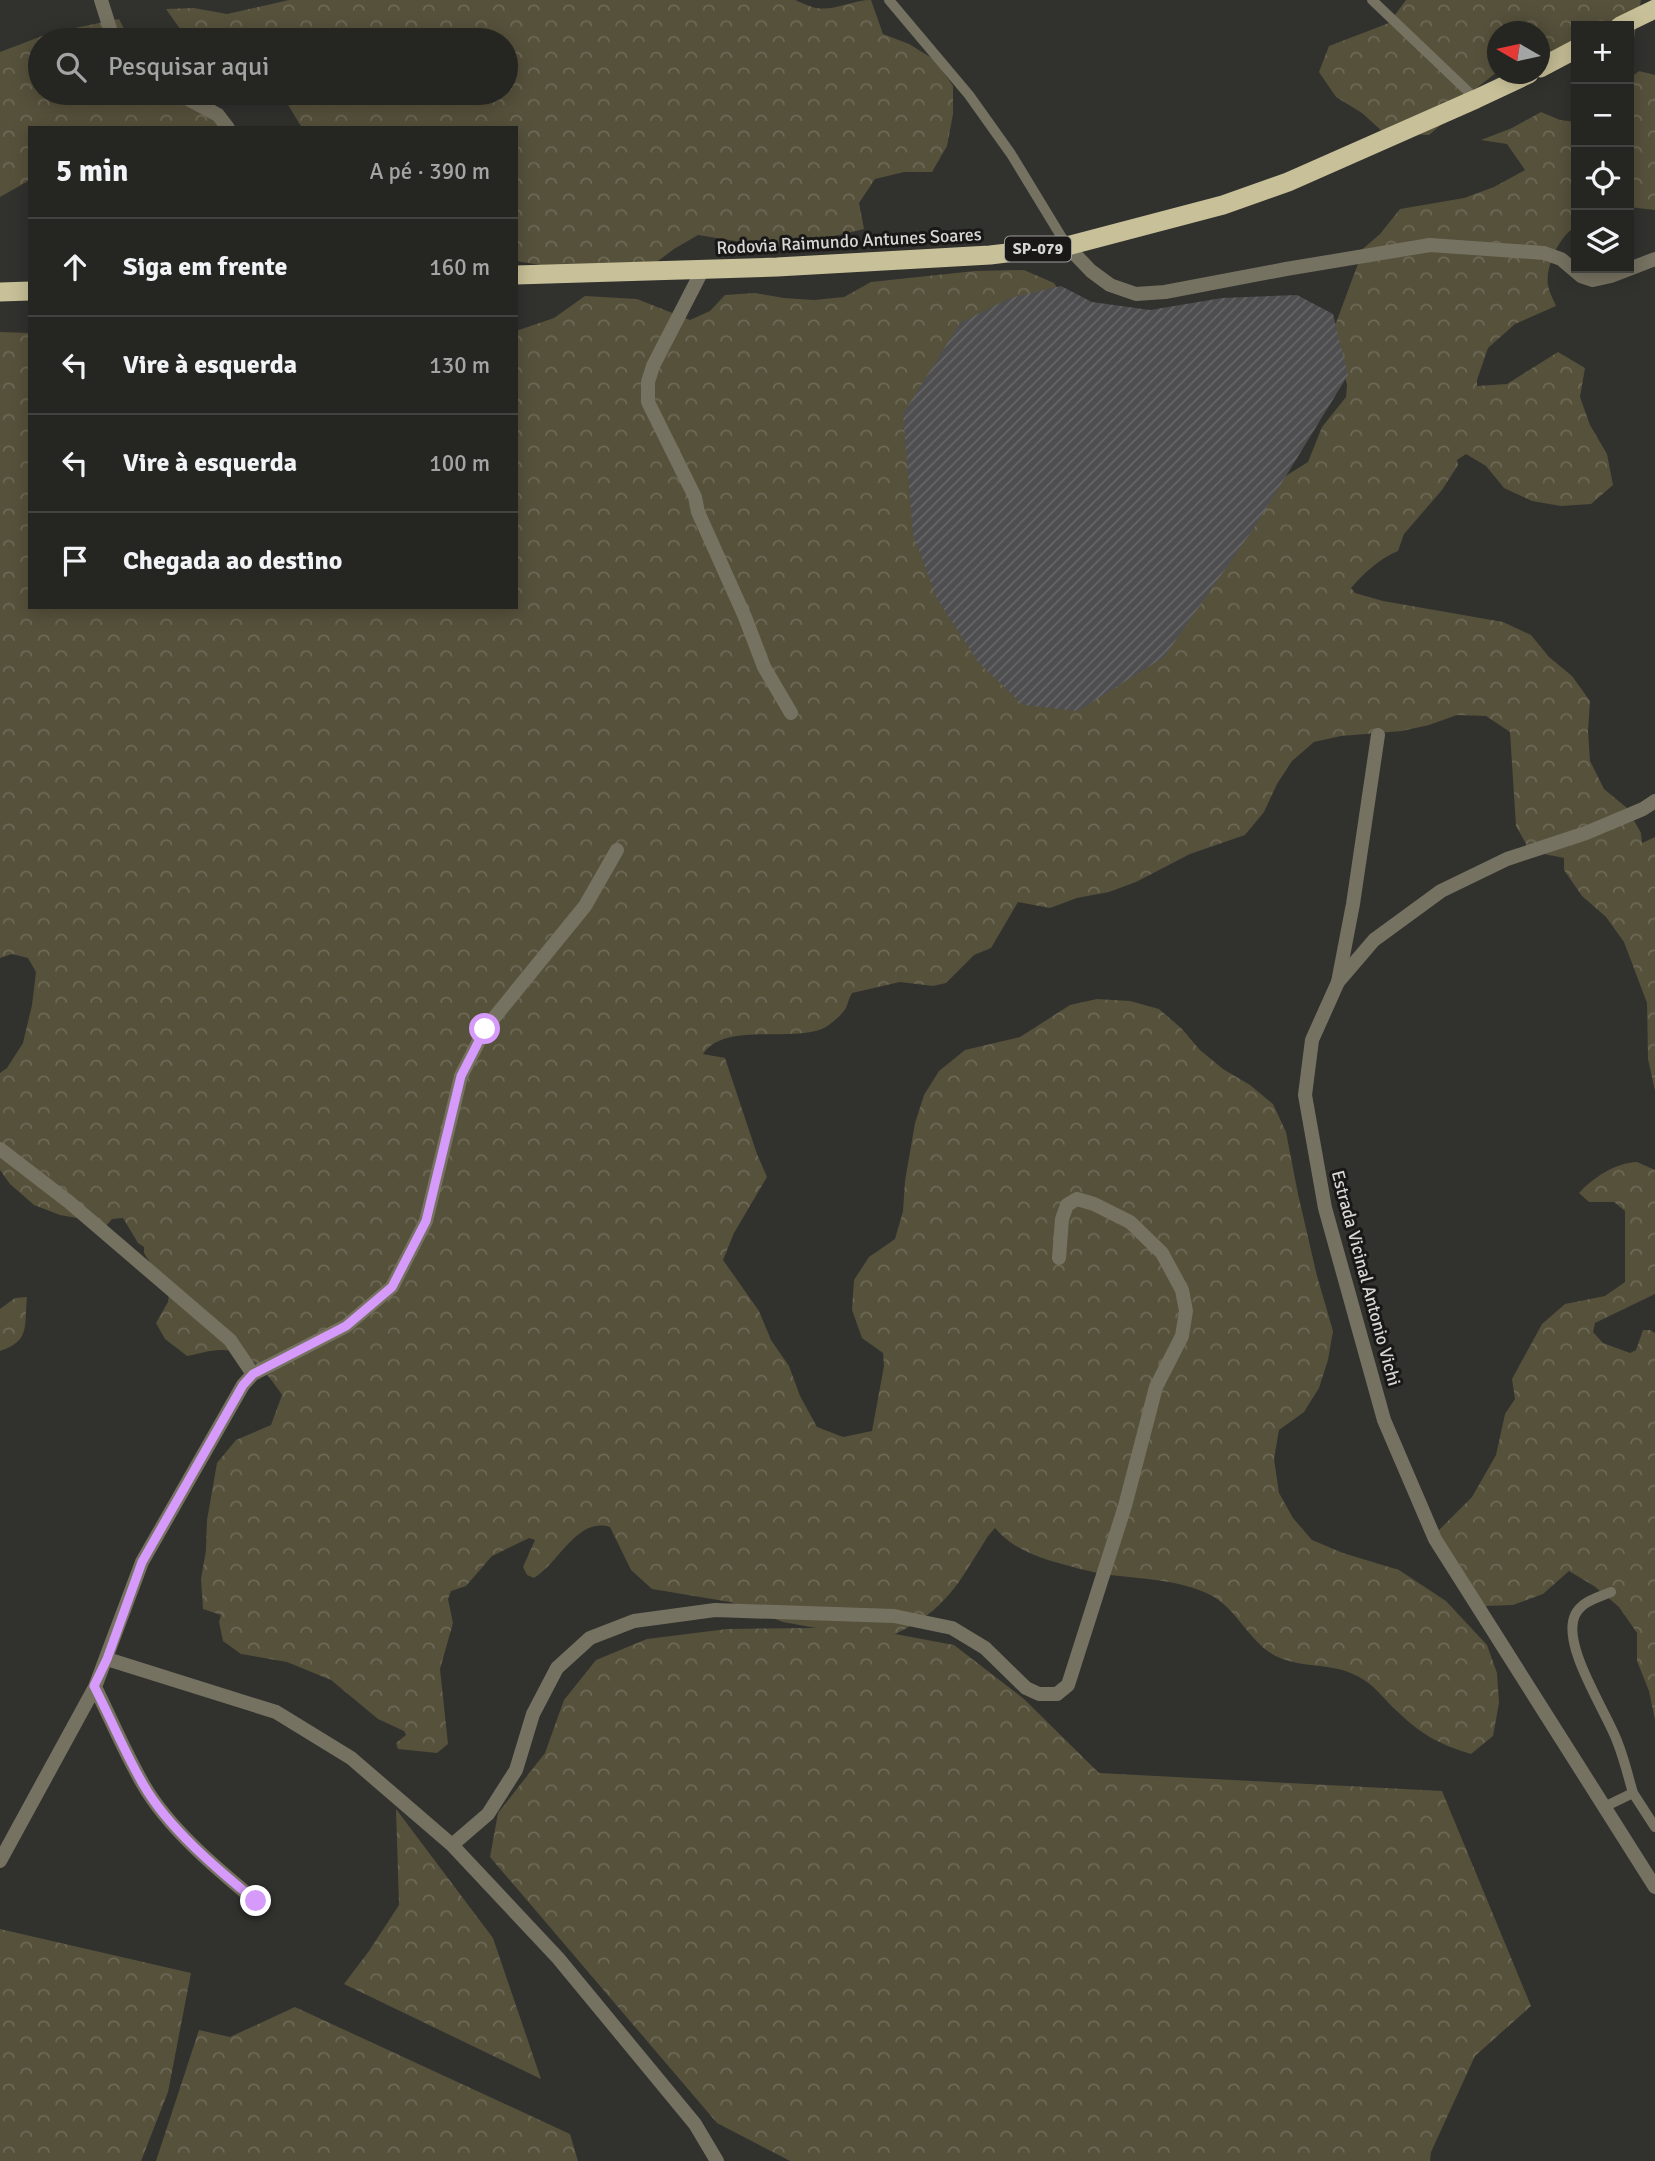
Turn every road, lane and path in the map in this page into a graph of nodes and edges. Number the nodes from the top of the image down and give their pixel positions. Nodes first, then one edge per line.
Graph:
1 (101, 0) edge
2 (889, 0) edge
3 (1372, 0) edge
4 (1655, 9) edge
5 (1630, 21) edge
6 (110, 28) edge
7 (1571, 52) edge
8 (1550, 62) edge
9 (1508, 84) edge
10 (1476, 99) junction
11 (199, 105) edge
12 (226, 126) edge
13 (1067, 246) junction
14 (1655, 259) edge
15 (703, 269) junction
16 (518, 275) edge
17 (28, 291) edge
18 (0, 292) edge
19 (791, 713) dead end
20 (1378, 735) dead end
21 (1655, 801) edge
22 (617, 850) dead end
23 (1338, 982) junction
24 (0, 1149) edge
25 (1059, 1258) dead end
26 (253, 1374) junction
27 (1611, 1592) dead end
28 (107, 1659) junction
29 (94, 1686) junction
30 (1633, 1793) junction
31 (1604, 1807) junction
32 (1655, 1827) edge
33 (452, 1845) junction
34 (0, 1861) edge
35 (1655, 1887) edge
36 (256, 1901) dead end
37 (717, 2161) edge

1 - 6 street
2 - 13 lane
3 - 10 lane
4 - 5 highway
7 - 8 highway
9 - 10 highway, Rodovia Raimundo Antunes Soares / SP-079
10 - 13 highway, Rodovia Raimundo Antunes Soares / SP-079
11 - 12 street
13 - 14 street
13 - 15 highway, Rodovia Raimundo Antunes Soares / SP-079
15 - 16 highway, Rodovia Raimundo Antunes Soares / SP-079
15 - 19 street
17 - 18 highway
20 - 23 street
21 - 23 street, Estrada Vicinal Antonio Vichi
22 - 26 street
23 - 31 street, Estrada Vicinal Antonio Vichi
24 - 26 street
25 - 33 street
26 - 28 street
27 - 30 lane
28 - 29 street
28 - 33 street
29 - 34 street
29 - 36 street
30 - 31 lane
30 - 32 lane
31 - 35 street, Estrada Vicinal Antonio Vichi
33 - 37 street

